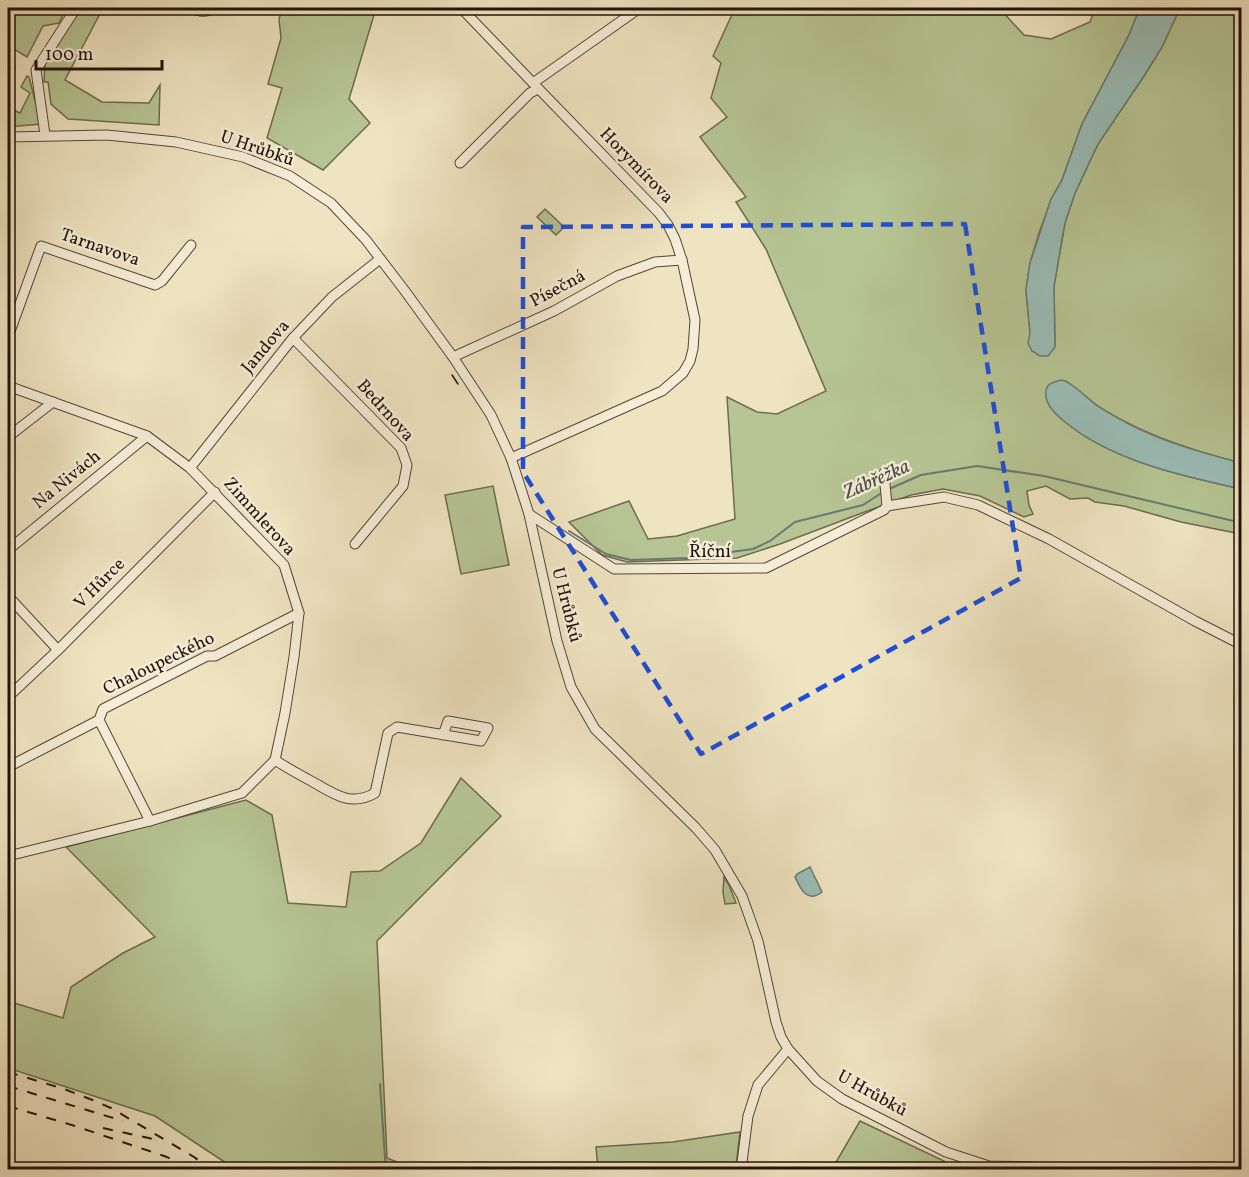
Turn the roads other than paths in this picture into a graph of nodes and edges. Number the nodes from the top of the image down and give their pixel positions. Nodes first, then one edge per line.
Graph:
1 (75, 8) edge
2 (191, 8) edge
3 (214, 8) edge
4 (461, 8) edge
5 (638, 8) edge
6 (535, 86) junction
7 (45, 135) junction
8 (8, 137) edge
9 (460, 163) dead end
10 (190, 245) dead end
11 (380, 259) junction
12 (682, 260) junction
13 (8, 337) edge
14 (293, 338) junction
15 (453, 357) junction
16 (8, 386) edge
17 (53, 402) junction
18 (147, 436) junction
19 (8, 437) edge
20 (511, 458) junction
21 (190, 468) junction
22 (884, 473) dead end
23 (215, 492) junction
24 (887, 504) junction
25 (529, 514) junction
26 (355, 544) dead end
27 (8, 550) edge
28 (8, 596) edge
29 (298, 613) junction
30 (1242, 645) edge
31 (58, 650) junction
32 (8, 697) edge
33 (99, 720) junction
34 (443, 735) junction
35 (275, 760) junction
36 (8, 767) edge
37 (150, 821) junction
38 (8, 856) edge
39 (788, 1049) junction
40 (741, 1170) edge
41 (1045, 1170) edge

1 - 7 street
2 - 3 street
4 - 6 street, Horymírova
5 - 6 street
6 - 9 street
6 - 12 street, Horymírova
7 - 8 street, U Hrůbků
7 - 11 street, U Hrůbků
10 - 13 street, Tarnavova
11 - 14 street, Jandova
11 - 15 street, U Hrůbků
12 - 15 street, Písečná
12 - 20 street, Horymírova
14 - 21 street, Jandova
14 - 26 street, Bedrnova
15 - 20 street, U Hrůbků
16 - 17 street, Zimmlerova
17 - 18 street, Zimmlerova
17 - 19 street
18 - 21 street, Zimmlerova
18 - 27 street, Na Nivách
20 - 25 street, U Hrůbků
21 - 23 street, Zimmlerova
22 - 24 street
23 - 29 street, Zimmlerova
23 - 31 street, V Hůrce
24 - 25 street, Říční
24 - 30 street
25 - 39 street, U Hrůbků
28 - 31 street
29 - 33 street, Chaloupeckého
29 - 35 street, Zimmlerova
31 - 32 street, V Hůrce
33 - 36 street, Chaloupeckého
33 - 37 street
34 - 34 street
34 - 35 street
35 - 37 street
37 - 38 street
39 - 40 street
39 - 41 street, U Hrůbků

